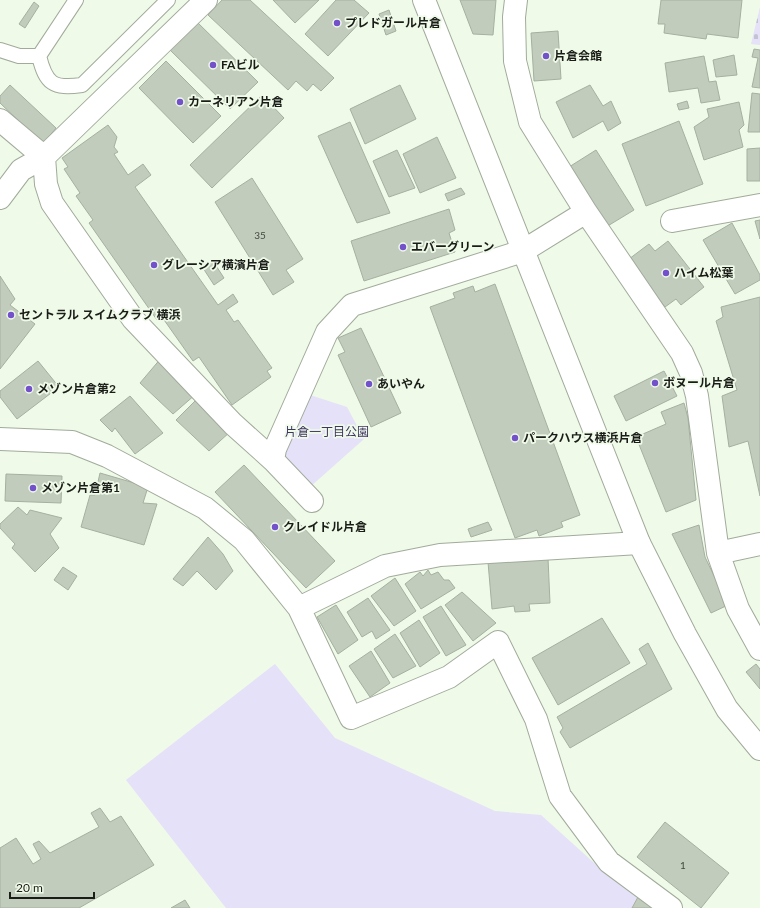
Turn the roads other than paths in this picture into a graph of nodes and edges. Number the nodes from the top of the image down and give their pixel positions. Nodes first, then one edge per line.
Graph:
1 (76, 0) edge
2 (168, 0) edge
3 (206, 0) edge
4 (424, 0) edge
5 (516, 0) edge
6 (0, 50) edge
7 (39, 56) junction
8 (0, 120) edge
9 (44, 157) junction
10 (0, 198) edge
11 (760, 206) edge
12 (586, 212) junction
13 (672, 221) dead end
14 (523, 251) junction
15 (0, 439) edge
16 (273, 460) junction
17 (312, 501) dead end
18 (639, 543) junction
19 (760, 544) edge
20 (718, 553) junction
21 (299, 608) junction
22 (760, 649) edge
23 (760, 749) edge
24 (671, 908) edge

1 - 7 lane
2 - 7 lane
3 - 9 street
4 - 14 street
5 - 12 street
6 - 7 lane
8 - 9 street
9 - 10 street
9 - 16 street
11 - 13 street
12 - 14 street
12 - 20 street
14 - 16 street
14 - 18 street
15 - 21 street
16 - 17 street
18 - 21 street
18 - 23 street
19 - 20 street
20 - 22 street
21 - 24 street

